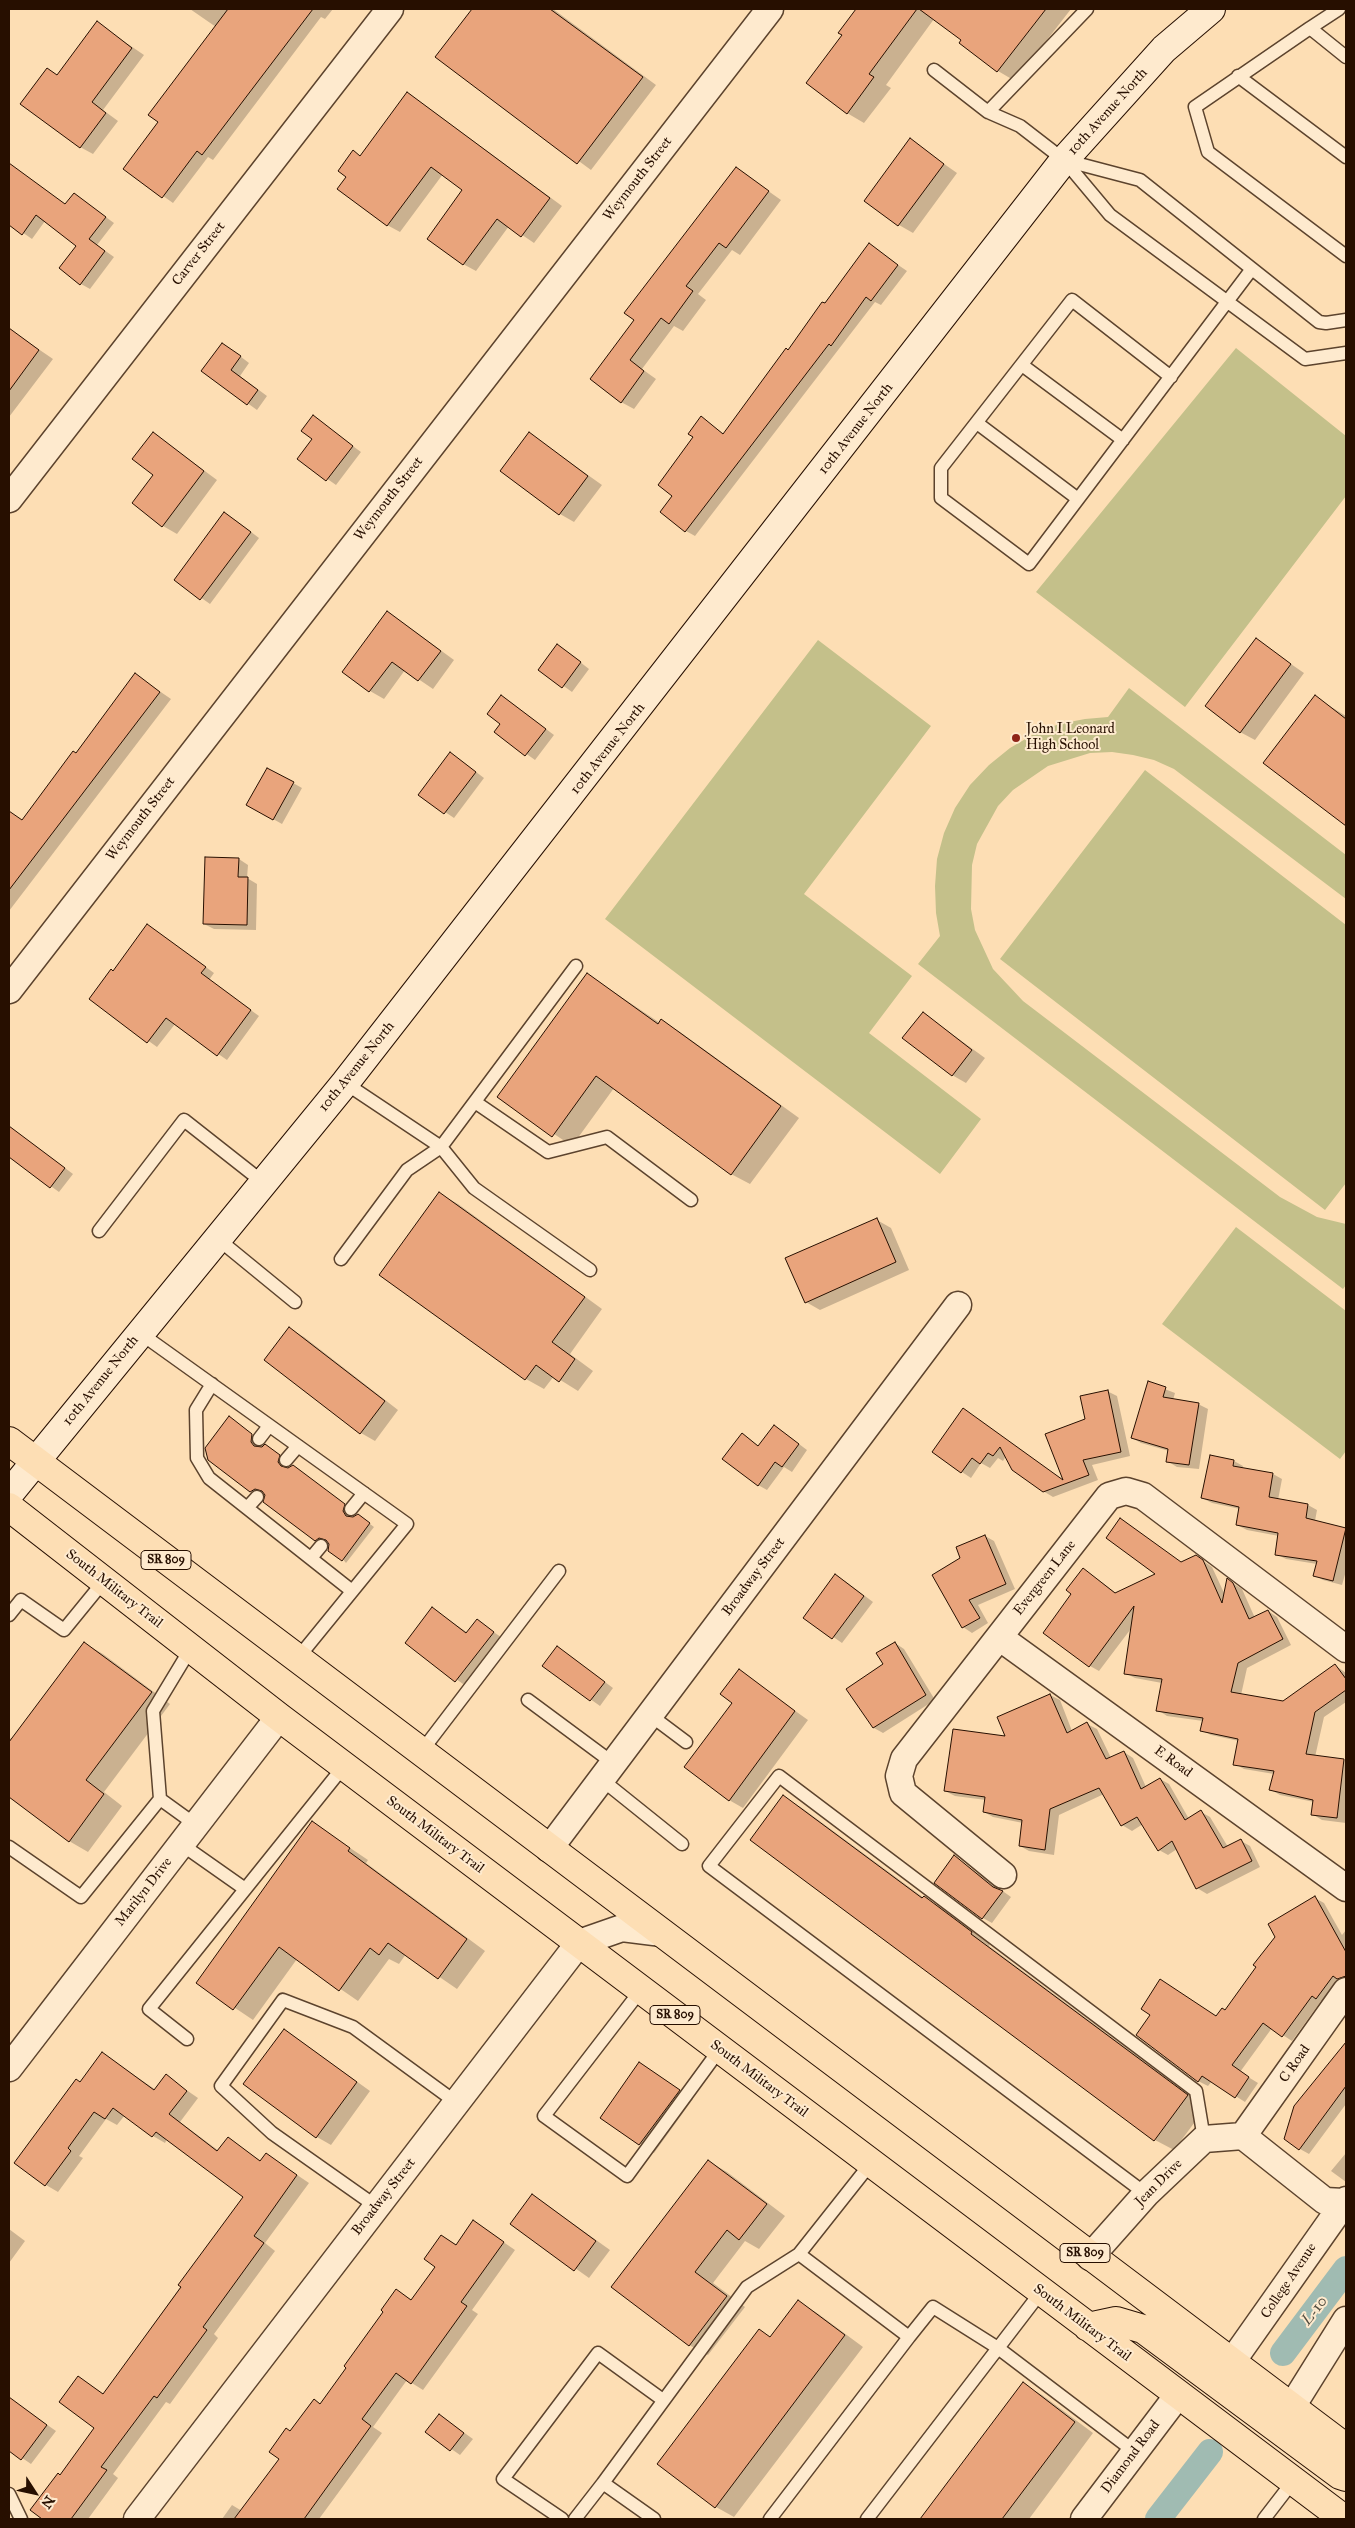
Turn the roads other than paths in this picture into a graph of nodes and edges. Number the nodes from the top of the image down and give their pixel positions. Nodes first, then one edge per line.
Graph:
1 (390, 9) edge
2 (770, 9) edge
3 (1088, 9) edge
4 (1211, 9) edge
5 (1339, 9) edge
6 (1310, 28) junction
7 (1346, 57) edge
8 (934, 70) dead end
9 (1238, 76) junction
10 (988, 112) junction
11 (1346, 156) edge
12 (1064, 160) junction
13 (1346, 256) edge
14 (1252, 270) junction
15 (1228, 302) junction
16 (1346, 320) edge
17 (1346, 354) edge
18 (1022, 365) junction
19 (1171, 377) junction
20 (977, 423) junction
21 (1124, 440) junction
22 (9, 499) edge
23 (1078, 499) junction
24 (576, 966) dead end
25 (9, 990) edge
26 (345, 1083) junction
27 (474, 1102) junction
28 (441, 1147) junction
29 (264, 1182) junction
30 (691, 1200) dead end
31 (99, 1231) dead end
32 (218, 1238) junction
33 (341, 1259) dead end
34 (590, 1270) dead end
35 (295, 1302) dead end
36 (958, 1304) dead end
37 (140, 1333) junction
38 (212, 1384) junction
39 (270, 1426) junction
40 (259, 1439) dead end
41 (9, 1441) edge
42 (298, 1446) junction
43 (286, 1460) dead end
44 (35, 1462) junction
45 (229, 1476) dead end
46 (221, 1487) junction
47 (364, 1493) junction
48 (9, 1494) edge
49 (257, 1497) dead end
50 (9, 1507) edge
51 (247, 1508) junction
52 (351, 1509) dead end
53 (321, 1546) dead end
54 (311, 1558) junction
55 (559, 1571) dead end
56 (104, 1581) junction
57 (352, 1591) junction
58 (9, 1615) edge
59 (999, 1636) junction
60 (191, 1648) junction
61 (1346, 1649) edge
62 (297, 1659) junction
63 (528, 1700) dead end
64 (650, 1714) junction
65 (279, 1717) junction
66 (686, 1742) dead end
67 (421, 1752) junction
68 (344, 1766) junction
69 (607, 1771) junction
70 (160, 1799) junction
71 (189, 1834) junction
72 (682, 1844) dead end
73 (9, 1847) edge
74 (549, 1849) junction
75 (1003, 1875) dead end
76 (1346, 1888) edge
77 (245, 1889) junction
78 (662, 1933) junction
79 (579, 1943) junction
80 (641, 1990) junction
81 (1346, 1991) edge
82 (187, 2039) dead end
83 (720, 2049) junction
84 (9, 2068) edge
85 (457, 2103) junction
86 (1243, 2136) junction
87 (1204, 2139) junction
88 (871, 2163) junction
89 (1146, 2194) junction
90 (1345, 2201) edge
91 (376, 2207) junction
92 (799, 2254) junction
93 (1090, 2257) junction
94 (1041, 2292) junction
95 (1346, 2320) edge
96 (1088, 2327) junction
97 (910, 2337) junction
98 (998, 2348) junction
99 (1232, 2363) junction
100 (1178, 2395) junction
101 (663, 2400) junction
102 (1291, 2408) junction
103 (1346, 2448) edge
104 (1135, 2452) junction
105 (1346, 2477) edge
106 (1294, 2480) junction
107 (603, 2483) junction
108 (9, 2494) edge
109 (21, 2519) edge
110 (138, 2519) edge
111 (562, 2519) edge
112 (575, 2519) edge
113 (654, 2519) edge
114 (770, 2519) edge
115 (867, 2519) edge
116 (1084, 2519) edge
117 (1264, 2519) edge
118 (1344, 2519) edge

1 - 22 street, Carver Street
2 - 25 street, Weymouth Street
3 - 10 lane
4 - 12 street, 10th Avenue North
5 - 6 lane
6 - 7 lane
6 - 9 lane
8 - 10 lane
9 - 11 lane
9 - 13 lane
10 - 12 lane
12 - 14 lane
12 - 15 lane
12 - 26 street, 10th Avenue North
14 - 15 lane
14 - 16 lane
15 - 17 lane
15 - 19 lane
18 - 19 lane
18 - 20 lane
18 - 21 lane
19 - 21 lane
20 - 23 lane
20 - 23 lane
21 - 23 lane
24 - 27 lane
26 - 28 lane
26 - 29 street, 10th Avenue North
27 - 28 lane
27 - 30 lane
28 - 33 lane
28 - 34 lane
29 - 31 lane
29 - 32 street, 10th Avenue North
32 - 35 lane
32 - 37 street, 10th Avenue North
36 - 64 street, Broadway Street
37 - 38 lane
37 - 44 street, 10th Avenue North
38 - 39 lane
38 - 46 lane
39 - 40 lane
39 - 42 lane
41 - 44 main road, SR 809
42 - 43 lane
42 - 47 lane
44 - 48 street, 10th Avenue North
44 - 62 main road, SR 809
45 - 46 lane
46 - 51 lane
47 - 52 lane
47 - 57 lane
49 - 51 lane
50 - 56 main road, South Military Trail / SR 809
51 - 54 lane
53 - 54 lane
54 - 57 lane
55 - 67 lane
56 - 58 lane
56 - 60 main road, South Military Trail / SR 809
57 - 62 lane
59 - 61 street, Evergreen Lane
59 - 75 street, Evergreen Lane
59 - 76 street, E Road
60 - 65 main road, South Military Trail / SR 809
60 - 70 lane
62 - 67 main road, SR 809
63 - 69 lane
64 - 66 lane
64 - 69 street, Broadway Street
65 - 68 main road, South Military Trail / SR 809
65 - 71 street, Marilyn Drive
67 - 74 main road, SR 809
68 - 77 lane
68 - 79 main road, South Military Trail / SR 809
69 - 72 lane
69 - 74 street, Broadway Street
70 - 71 lane
70 - 73 lane
71 - 77 lane
71 - 84 street, Marilyn Drive
74 - 78 main road, SR 809
77 - 82 lane
78 - 79 street
78 - 93 main road, SR 809
79 - 80 main road, South Military Trail / SR 809
79 - 85 street, Broadway Street
80 - 83 main road, South Military Trail / SR 809
80 - 83 lane
81 - 86 street, C Road
83 - 88 main road, South Military Trail / SR 809
85 - 91 street, Broadway Street
85 - 91 lane
86 - 87 street
86 - 90 street
87 - 89 street, Jean Drive
87 - 89 lane
88 - 92 lane
88 - 94 main road, South Military Trail / SR 809
89 - 93 street, Jean Drive
90 - 99 street, College Avenue
91 - 110 street, Broadway Street
92 - 97 lane
92 - 101 lane
93 - 99 main road, SR 809
94 - 96 main road, South Military Trail / SR 809
94 - 98 lane
95 - 102 street
96 - 100 main road, South Military Trail / SR 809
96 - 105 main road
97 - 98 lane
97 - 114 lane
98 - 104 lane
98 - 115 lane
99 - 102 main road, SR 809
100 - 104 street, Diamond Road
100 - 106 main road, South Military Trail / SR 809
101 - 107 lane
101 - 111 lane
102 - 103 main road, SR 809
104 - 116 street, Diamond Road
106 - 117 lane
106 - 118 main road, South Military Trail / SR 809
107 - 112 lane
107 - 113 lane
108 - 109 lane

